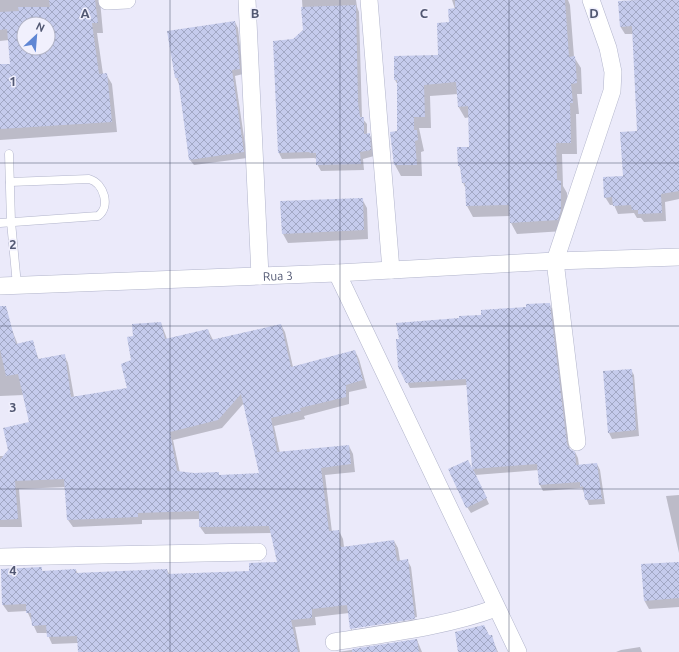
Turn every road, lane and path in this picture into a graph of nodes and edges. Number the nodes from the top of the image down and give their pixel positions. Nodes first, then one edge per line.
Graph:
1 (127, 0) edge
2 (247, 0) edge
3 (369, 0) edge
4 (591, 0) edge
5 (107, 1) dead end
6 (9, 154) dead end
7 (10, 182) junction
8 (11, 222) junction
9 (0, 223) edge
10 (679, 257) edge
11 (556, 261) junction
12 (391, 270) junction
13 (337, 273) junction
14 (260, 276) junction
15 (17, 285) junction
16 (0, 286) edge
17 (577, 442) dead end
18 (258, 552) dead end
19 (0, 557) edge
20 (496, 608) junction
21 (334, 642) dead end
22 (518, 652) edge

1 - 5 street
2 - 14 street
3 - 12 street
4 - 11 street
6 - 7 lane
7 - 8 lane
7 - 8 lane
8 - 9 lane
8 - 15 lane
10 - 11 street, Rua 3
11 - 12 street, Rua 3
11 - 17 street
12 - 13 street, Rua 3
13 - 14 street, Rua 3
13 - 20 street
14 - 15 street, Rua 3
15 - 16 street, Rua 3
18 - 19 street
20 - 21 street
20 - 22 street

